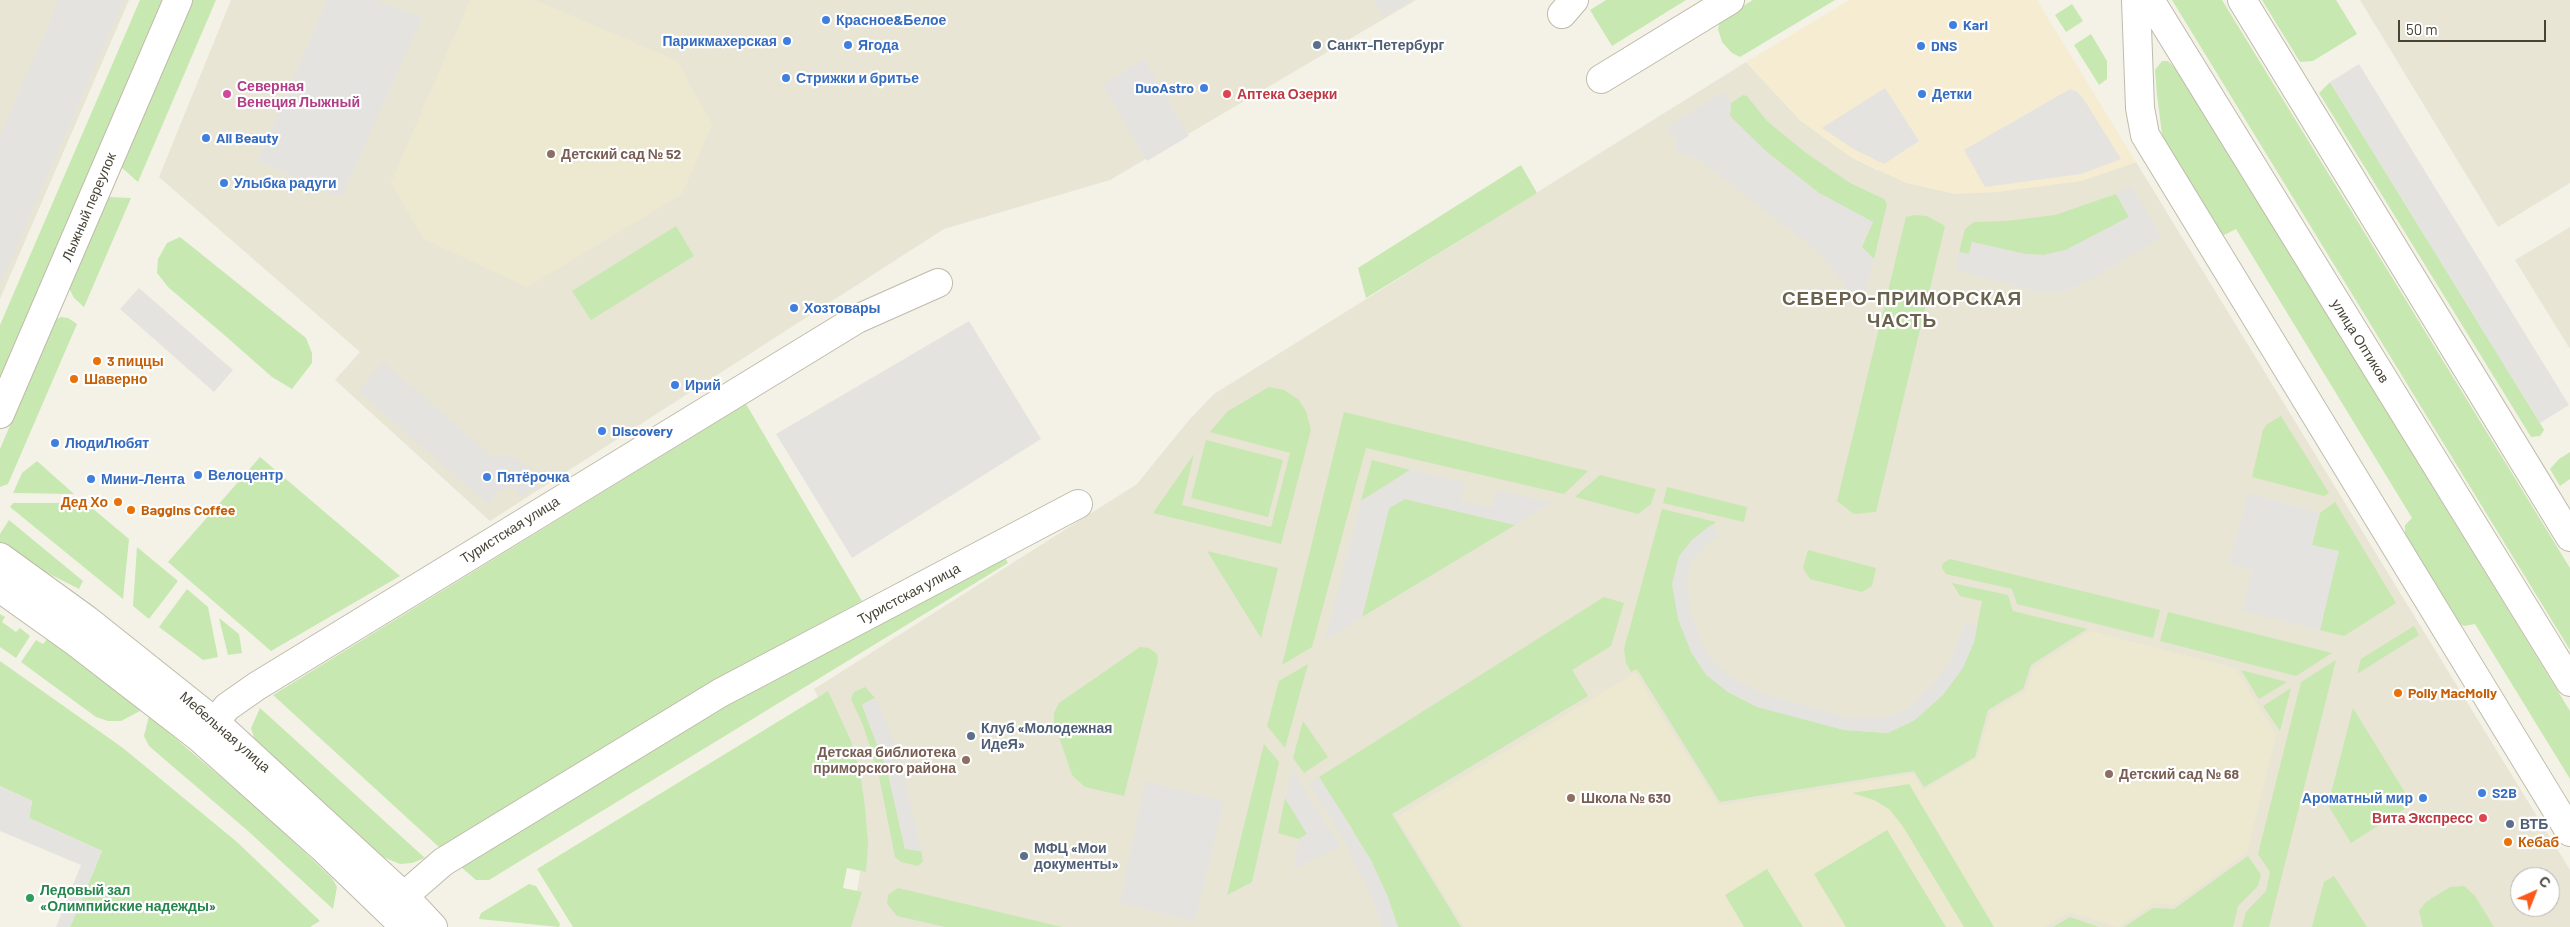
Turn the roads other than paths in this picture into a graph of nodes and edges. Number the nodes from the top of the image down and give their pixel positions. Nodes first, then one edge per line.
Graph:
1 (178, 0) edge
2 (1730, 0) edge
3 (2136, 0) edge
4 (2150, 0) edge
5 (2242, 0) edge
6 (1601, 79) dead end
7 (938, 283) dead end
8 (0, 414) edge
9 (1078, 504) dead end
10 (2570, 536) edge
11 (0, 557) edge
12 (0, 588) edge
13 (2570, 682) edge
14 (208, 730) junction
15 (2570, 832) edge
16 (399, 911) edge
17 (434, 927) edge

1 - 8 street, Лыжный переулок
2 - 6 street
3 - 15 street
4 - 13 street, улица Оптиков
5 - 10 street
7 - 14 street, Туристская улица
9 - 16 street, Туристская улица
11 - 14 street, Мебельная улица
12 - 14 street, Мебельная улица
14 - 16 street, Мебельная улица
16 - 17 street, Мебельная улица

